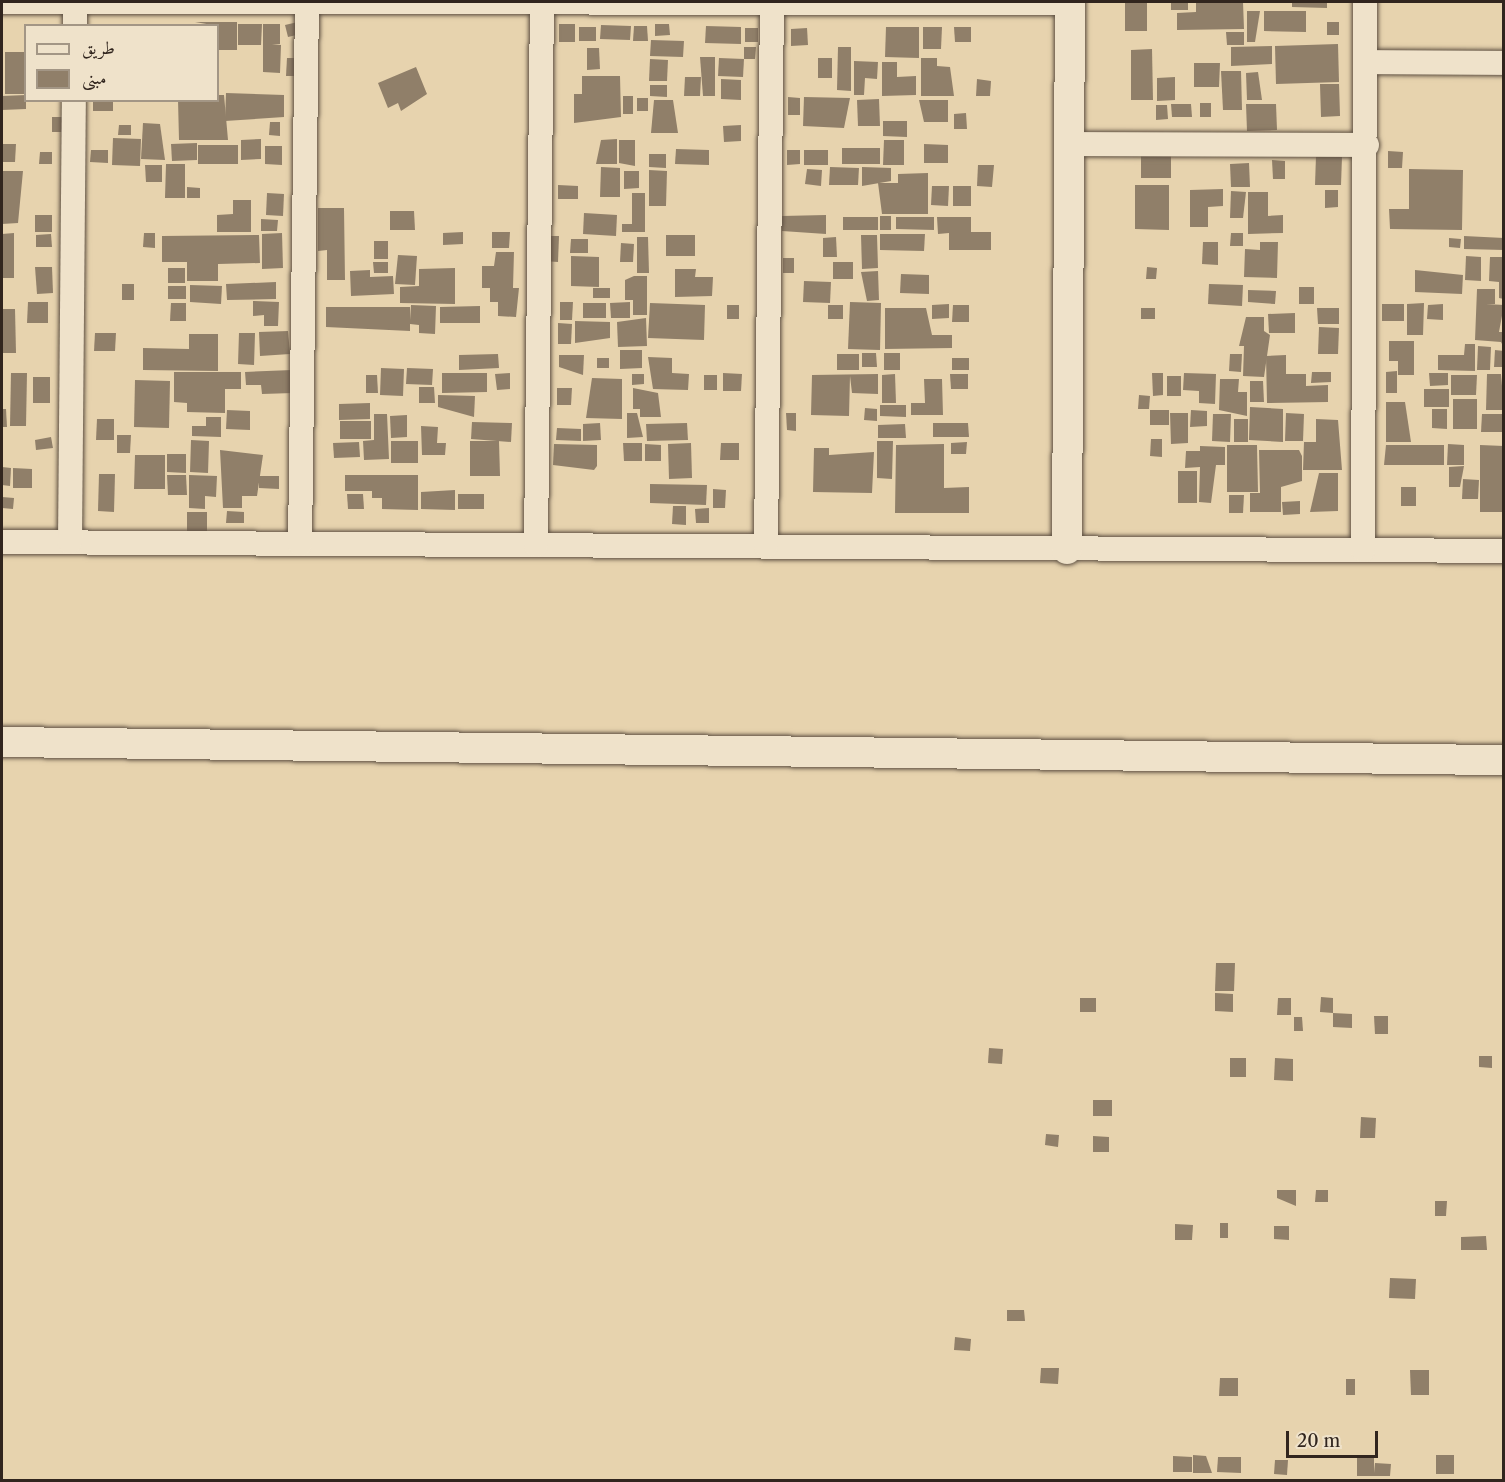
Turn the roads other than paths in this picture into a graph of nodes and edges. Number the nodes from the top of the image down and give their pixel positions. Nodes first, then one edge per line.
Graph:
1 (2, 2) edge
2 (772, 2) edge
3 (1070, 2) edge
4 (1365, 2) edge
5 (307, 3) edge
6 (542, 3) edge
7 (75, 10) edge
8 (1365, 62) junction
9 (1503, 63) edge
10 (74, 102) edge
11 (1069, 144) junction
12 (1367, 145) junction
13 (2, 542) edge
14 (70, 542) junction
15 (300, 544) junction
16 (536, 545) junction
17 (766, 546) junction
18 (1067, 549) junction
19 (1363, 550) junction
20 (1503, 551) edge
21 (2, 742) edge
22 (1503, 760) edge

1 - 7 street
2 - 3 street
2 - 6 street
2 - 17 street
3 - 11 street
4 - 8 street
5 - 6 street
5 - 7 street
5 - 15 street
6 - 16 street
8 - 9 street
8 - 12 street
10 - 14 street
11 - 12 street
11 - 18 street
12 - 19 street
13 - 14 street
14 - 15 street
15 - 16 street
16 - 17 street
17 - 18 street
18 - 19 street
19 - 20 street
21 - 22 street

